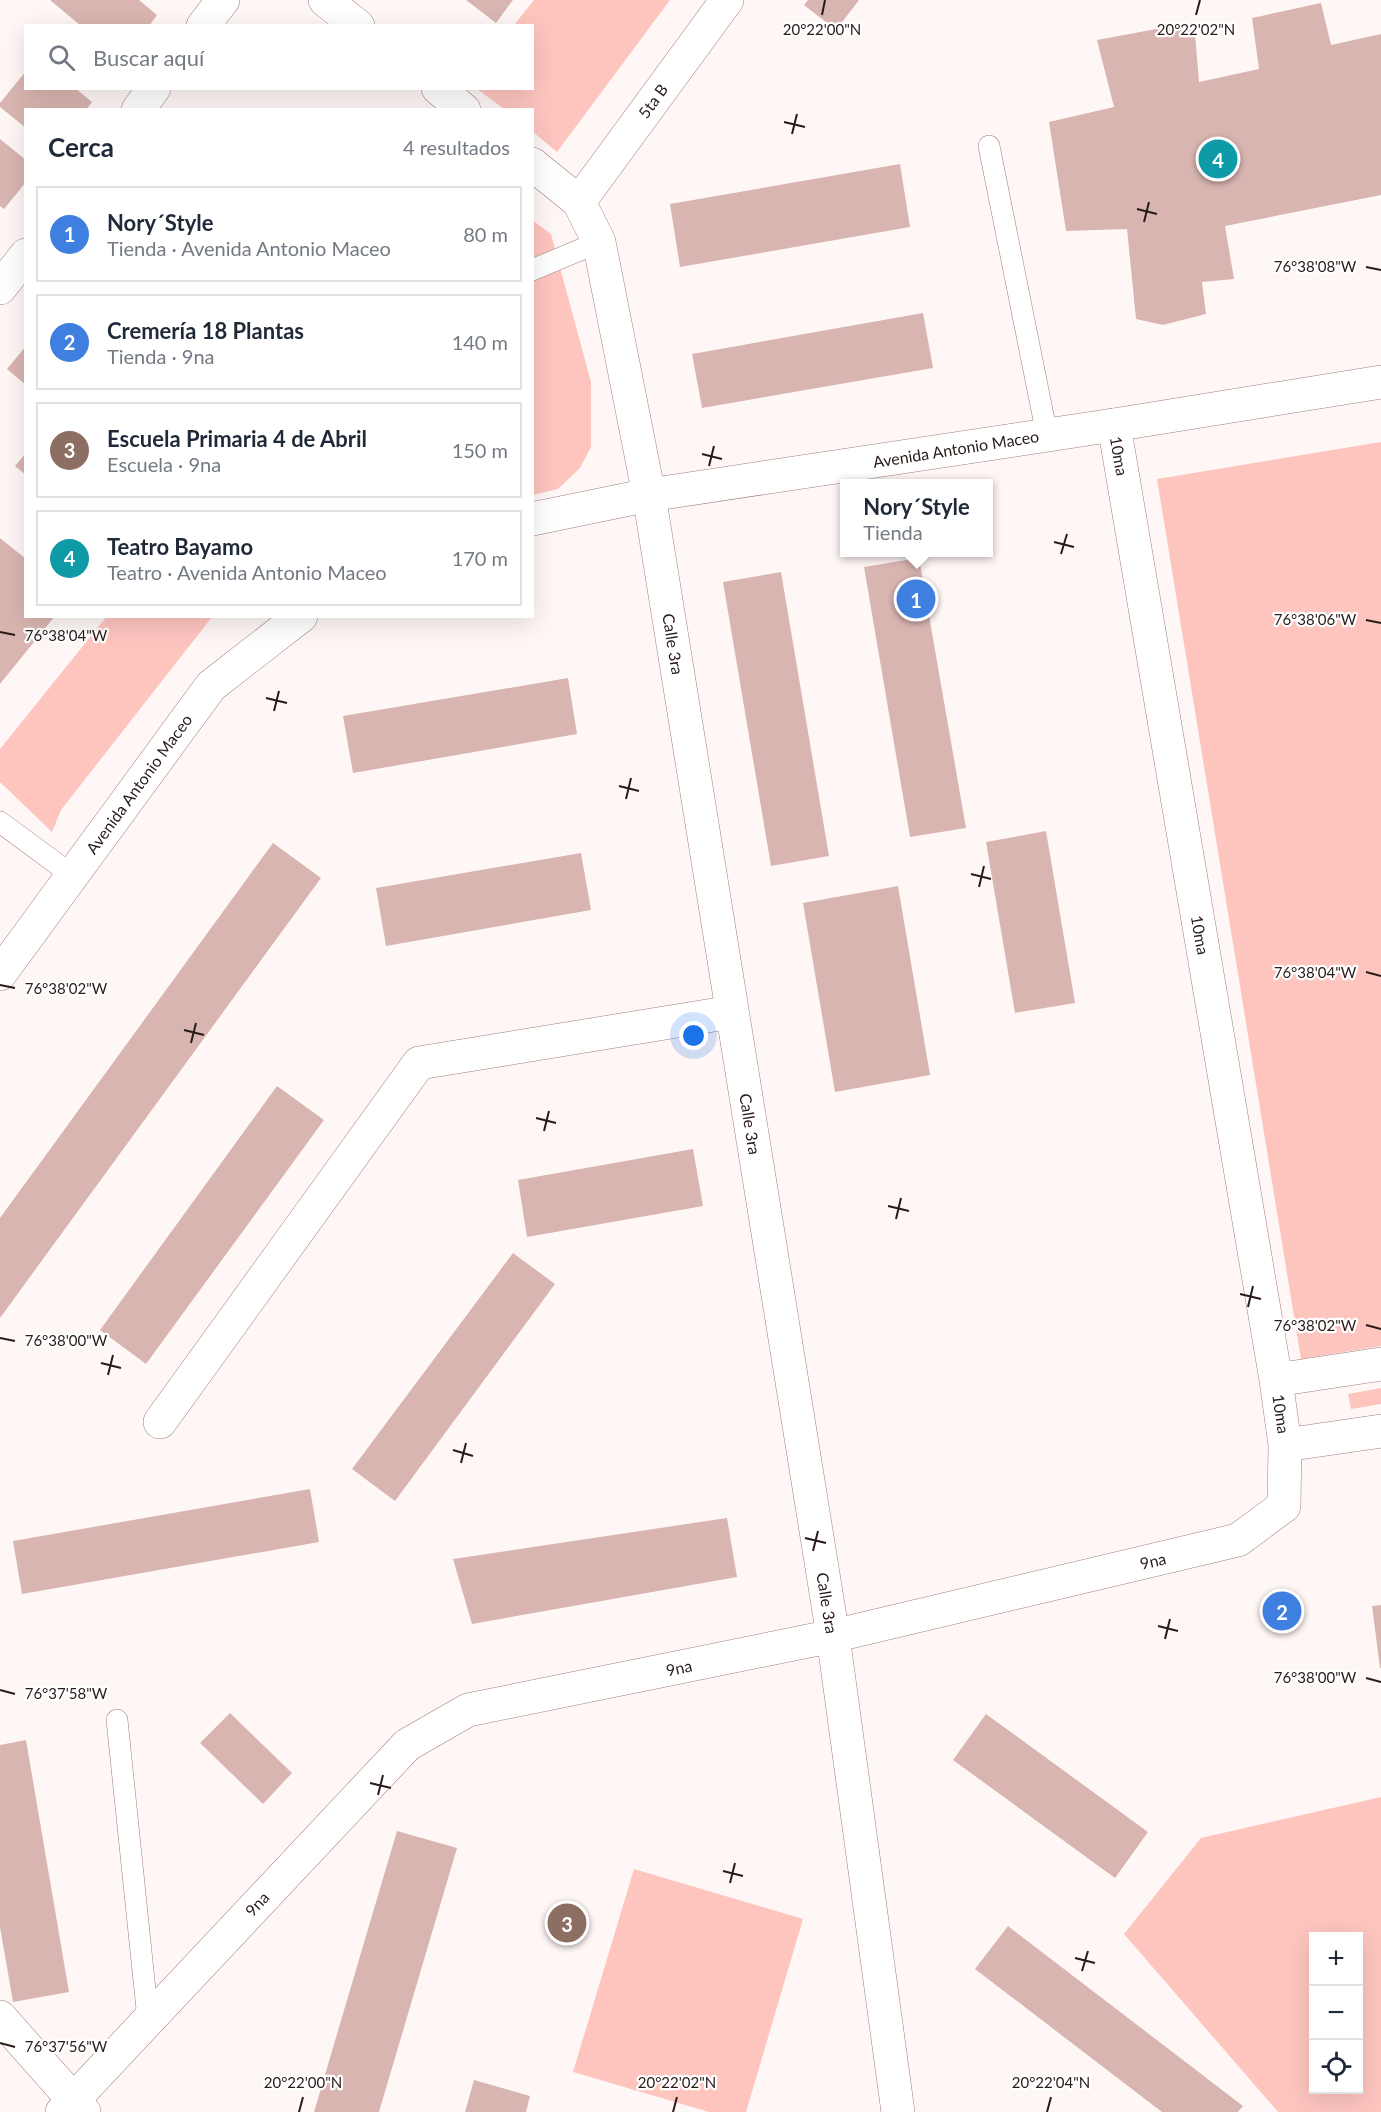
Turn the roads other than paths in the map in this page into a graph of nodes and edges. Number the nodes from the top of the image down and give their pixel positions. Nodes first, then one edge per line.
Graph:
1 (223, 0) edge
2 (325, 0) edge
3 (727, 0) edge
4 (205, 24) edge
5 (355, 24) edge
6 (153, 90) edge
7 (440, 90) edge
8 (139, 108) edge
9 (462, 108) edge
10 (989, 146) dead end
11 (534, 166) edge
12 (579, 202) junction
13 (599, 242) junction
14 (24, 258) edge
15 (534, 269) edge
16 (0, 288) edge
17 (1381, 382) edge
18 (1114, 425) junction
19 (1047, 435) junction
20 (649, 495) junction
21 (534, 519) edge
22 (298, 618) edge
23 (0, 822) edge
24 (72, 875) junction
25 (0, 974) edge
26 (732, 1012) junction
27 (1381, 1364) edge
28 (1276, 1380) junction
29 (160, 1422) dead end
30 (1381, 1431) edge
31 (1285, 1445) junction
32 (833, 1636) junction
33 (117, 1720) dead end
34 (0, 2017) edge
35 (148, 2019) junction
36 (73, 2108) edge
37 (898, 2112) edge

1 - 4 street
2 - 5 street
3 - 12 street, 5ta B
6 - 8 street
7 - 9 street
10 - 19 lane
11 - 12 street, Calle 3ra
12 - 13 street, Calle 3ra
13 - 15 lane
13 - 20 street, Calle 3ra
14 - 16 street
17 - 18 street, Avenida Antonio Maceo
18 - 19 street, Avenida Antonio Maceo
18 - 28 street, 10ma
19 - 20 street, Avenida Antonio Maceo
20 - 21 street, Avenida Antonio Maceo
20 - 26 street, Calle 3ra
22 - 24 street, Avenida Antonio Maceo
23 - 24 lane
24 - 25 street, Avenida Antonio Maceo
26 - 29 street
26 - 32 street, Calle 3ra
27 - 28 street
28 - 31 street, 10ma
30 - 31 street
31 - 32 street, 9na
32 - 35 street, 9na
32 - 37 street, Calle 3ra
33 - 35 lane
34 - 36 street
35 - 36 street, 9na

